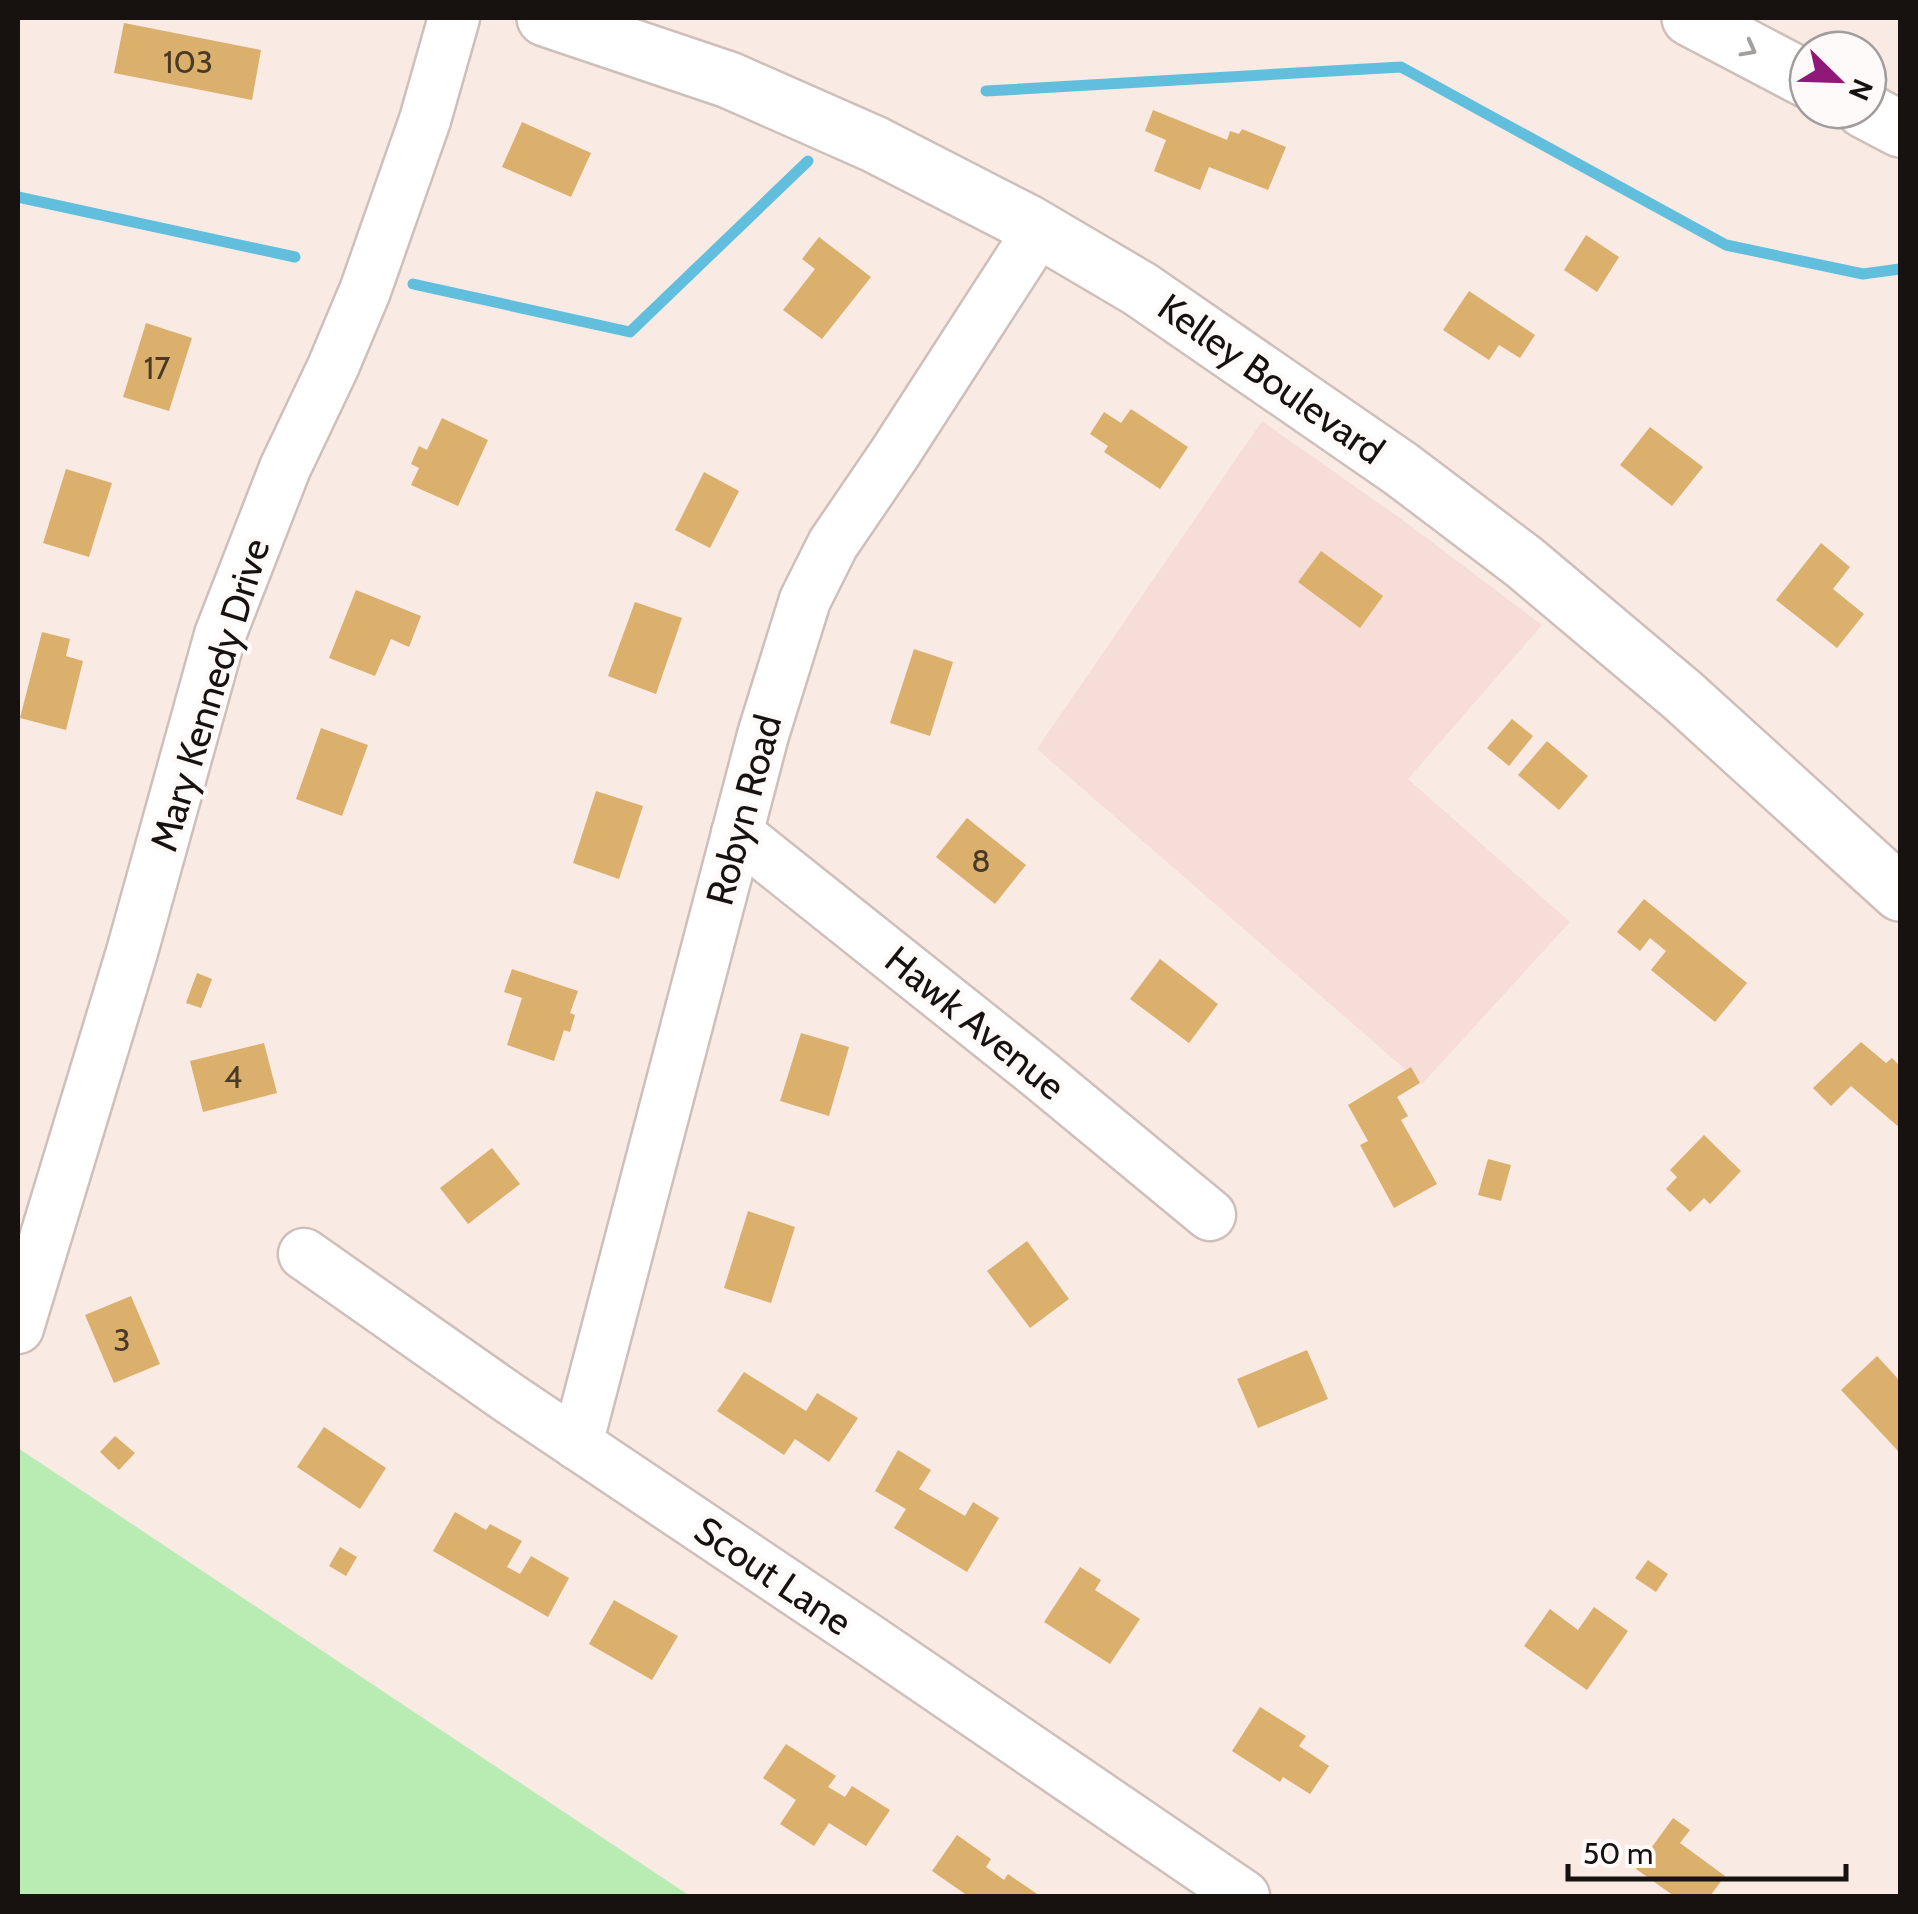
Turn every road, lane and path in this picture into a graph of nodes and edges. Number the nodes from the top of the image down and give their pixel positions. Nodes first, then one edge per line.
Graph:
1 (454, 18) edge
2 (545, 18) edge
3 (1690, 18) edge
4 (1788, 69) edge
5 (1039, 230) junction
6 (737, 833) junction
7 (1900, 893) edge
8 (1210, 1215) dead end
9 (304, 1254) dead end
10 (18, 1328) edge
11 (577, 1444) junction
12 (1244, 1896) edge

1 - 10 street, Mary Kennedy Drive
2 - 5 main road, Kelley Boulevard
3 -> 4 main road
5 - 6 street, Robyn Road
5 - 7 main road, Kelley Boulevard
6 - 8 street, Hawk Avenue
6 - 11 street, Robyn Road
9 - 11 street, Scout Lane
11 - 12 street, Scout Lane

